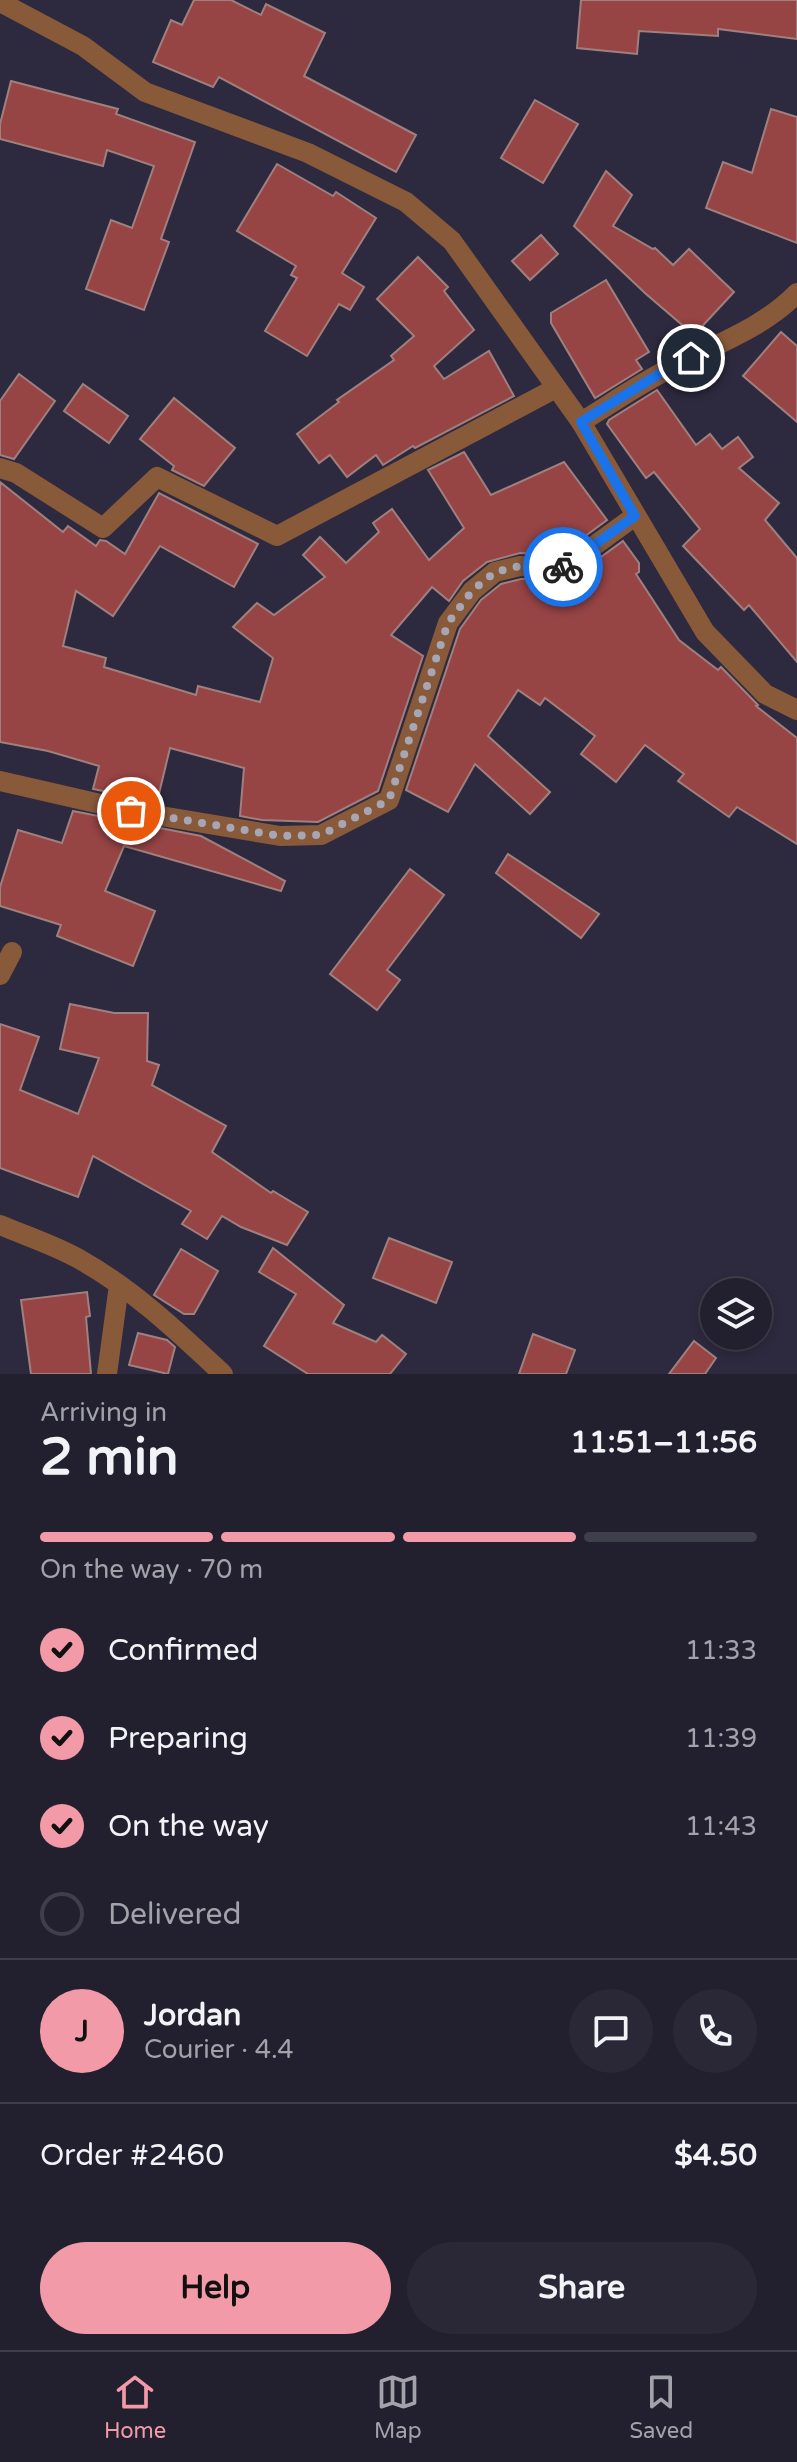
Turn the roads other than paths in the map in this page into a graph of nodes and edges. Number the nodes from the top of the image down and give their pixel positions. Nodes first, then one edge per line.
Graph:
1 (0, 2) edge
2 (797, 293) edge
3 (556, 388) junction
4 (581, 422) junction
5 (0, 468) edge
6 (635, 516) junction
7 (797, 710) edge
8 (0, 781) edge
9 (12, 952) dead end
10 (0, 975) edge
11 (0, 1225) edge
12 (119, 1285) junction
13 (107, 1374) edge
14 (223, 1374) edge

1 - 3 street
2 - 4 street
3 - 4 street
3 - 5 street
4 - 6 street
6 - 7 street
6 - 8 street
9 - 10 street
11 - 12 street
12 - 13 street
12 - 14 street

